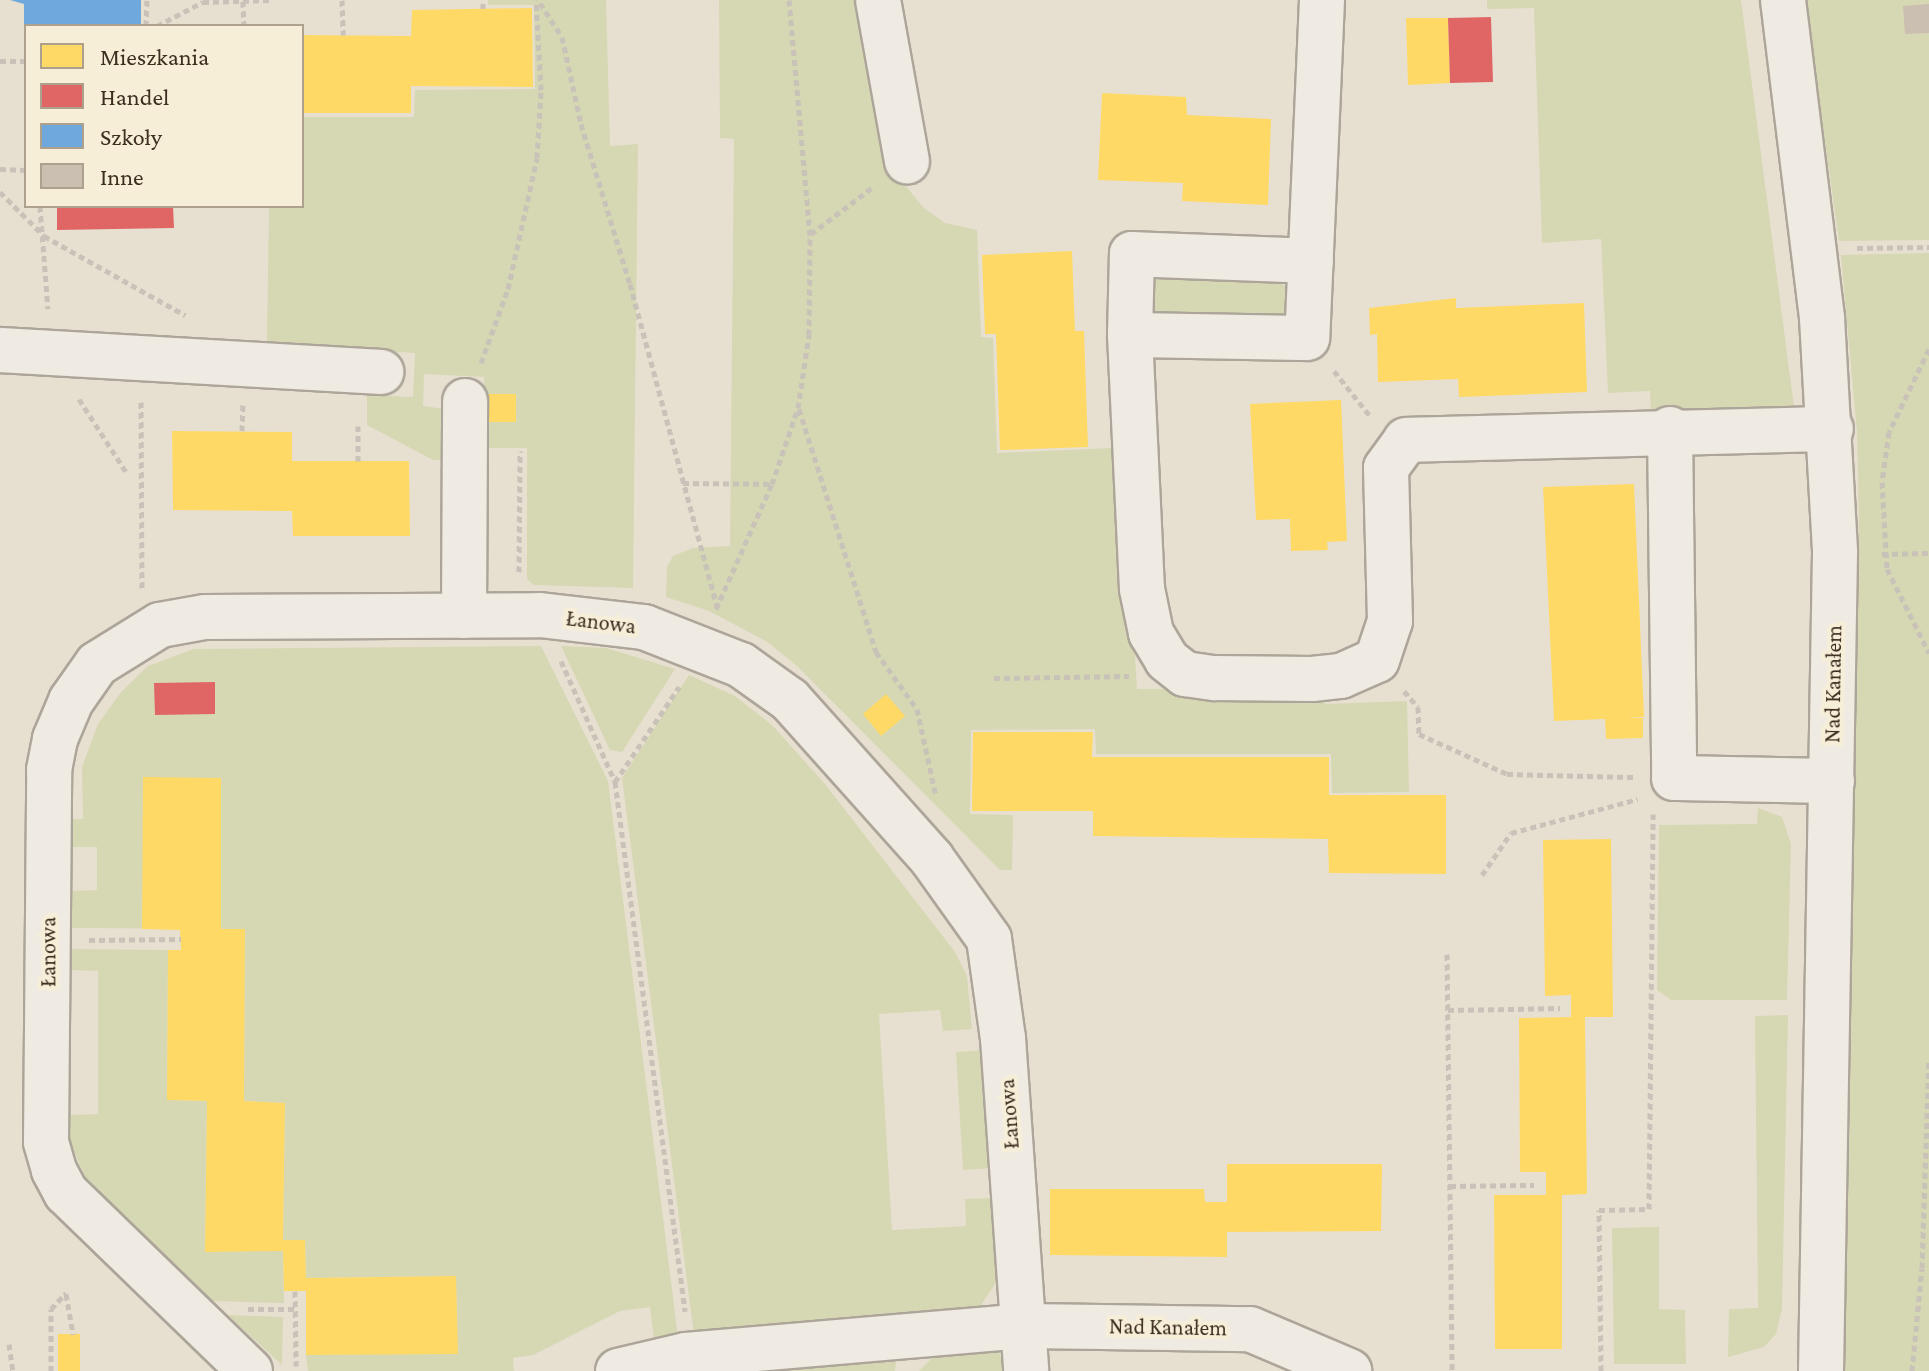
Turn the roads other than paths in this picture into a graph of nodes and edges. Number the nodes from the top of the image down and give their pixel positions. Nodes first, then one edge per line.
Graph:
1 (878, 0) edge
2 (1322, 0) edge
3 (1783, 0) edge
4 (907, 161) road end
5 (1311, 261) junction
6 (1130, 335) junction
7 (0, 350) edge
8 (381, 372) dead end
9 (465, 401) road end
10 (1670, 429) junction
11 (1831, 429) junction
12 (464, 616) junction
13 (1832, 781) junction
14 (1023, 1326) junction
15 (911, 1353) edge
16 (250, 1371) edge
17 (618, 1371) edge
18 (1026, 1371) edge
19 (1349, 1371) edge
20 (1821, 1371) edge

1 - 4 street
2 - 5 street
3 - 11 street, Nad Kanałem
5 - 6 street
5 - 6 street
6 - 10 street
7 - 8 street
9 - 12 street
10 - 11 street
10 - 13 street
11 - 13 street, Nad Kanałem
12 - 14 street, Łanowa
12 - 16 street, Łanowa
13 - 20 street, Nad Kanałem
14 - 15 street
14 - 18 street
14 - 19 street, Nad Kanałem
15 - 17 street

